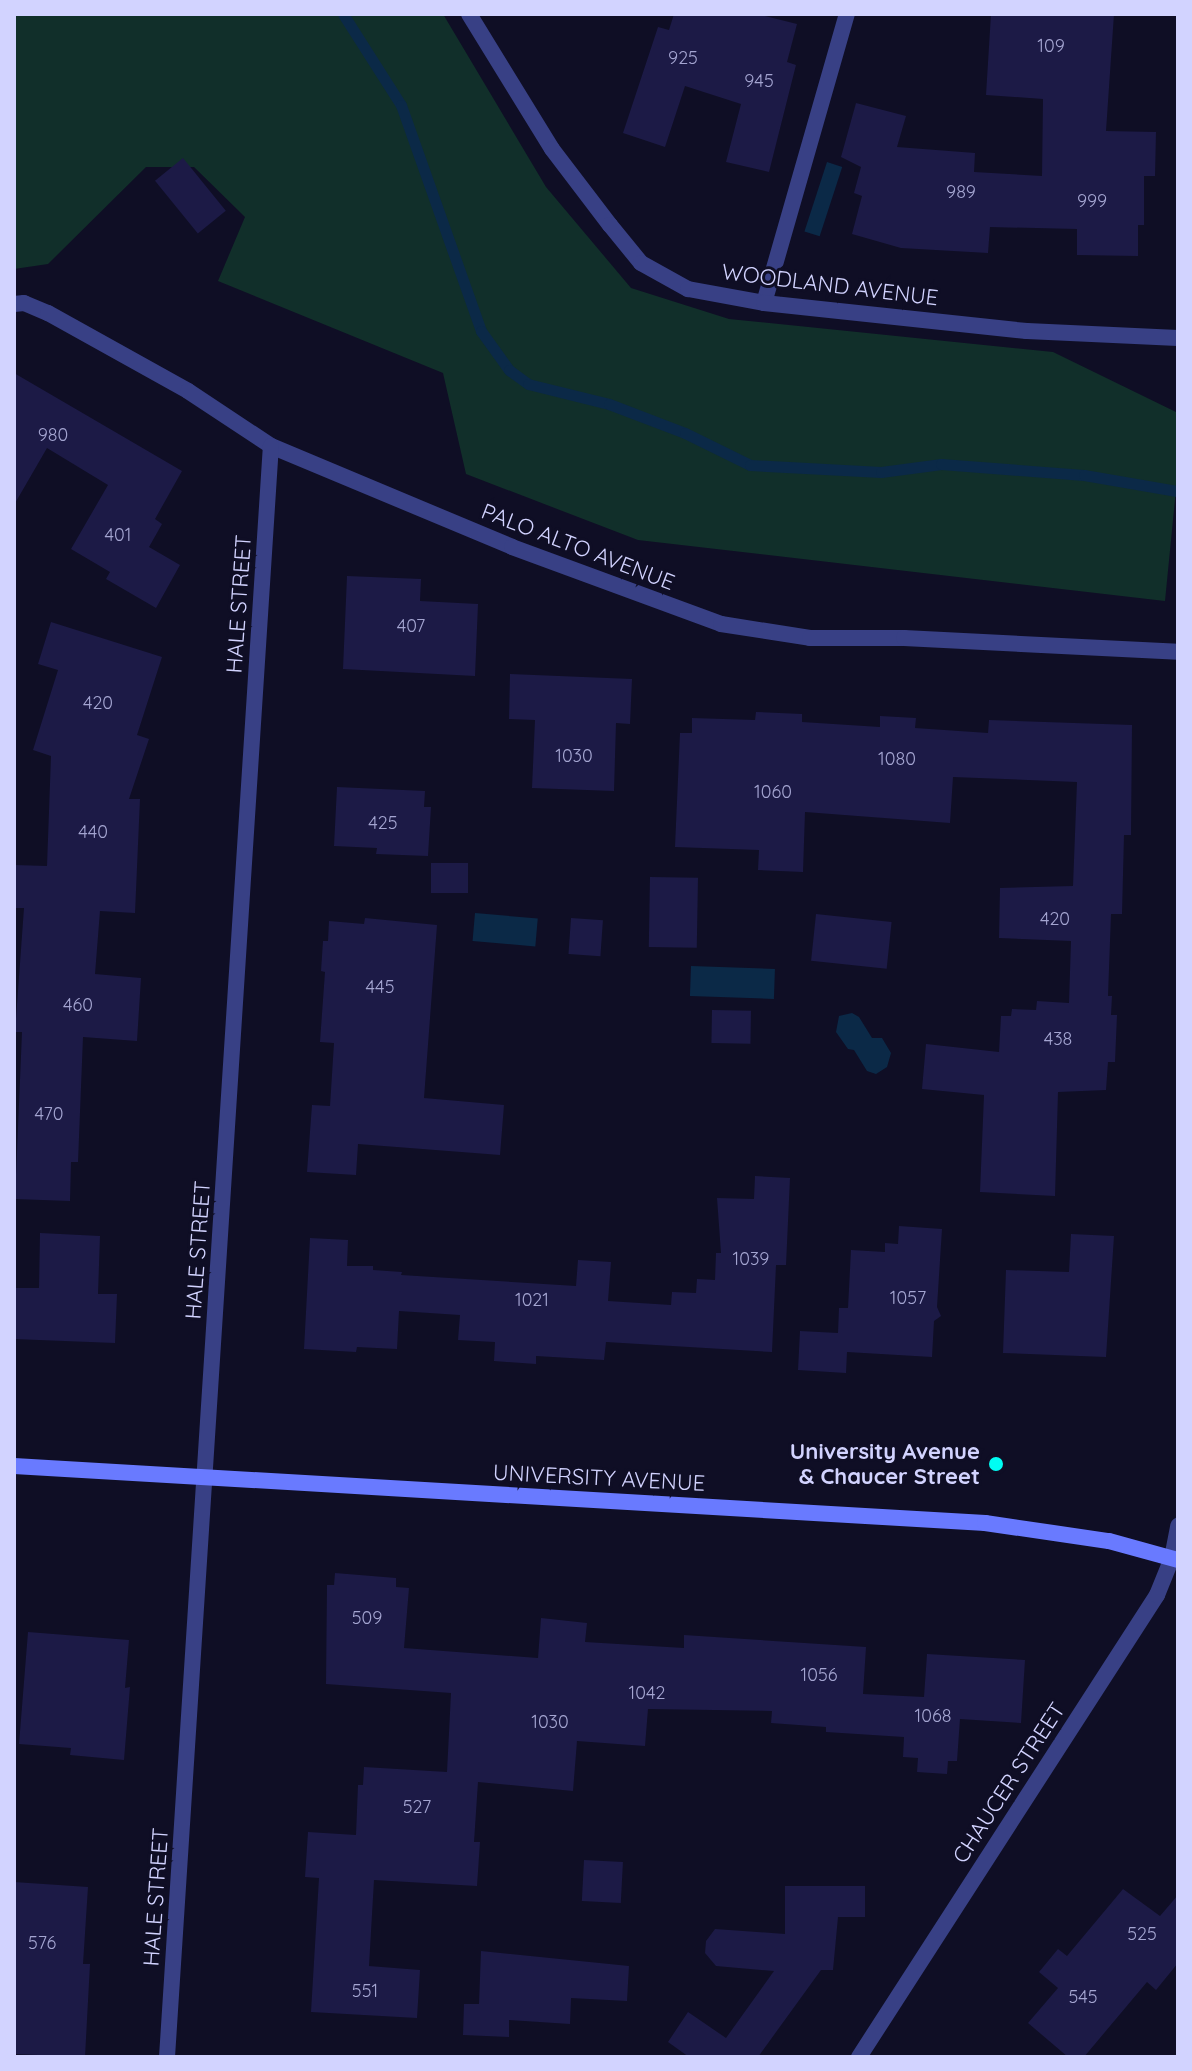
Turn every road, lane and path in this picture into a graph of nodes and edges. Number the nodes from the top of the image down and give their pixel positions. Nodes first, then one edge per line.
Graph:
1 (469, 14) edge
2 (847, 14) edge
3 (764, 303) junction
4 (14, 304) edge
5 (1178, 338) edge
6 (271, 446) junction
7 (1178, 652) edge
8 (14, 1466) edge
9 (206, 1477) junction
10 (1178, 1526) edge
11 (1175, 1559) edge
12 (167, 2057) edge
13 (859, 2057) edge

1 - 3 street, WOODLAND AVENUE
2 - 3 street
3 - 5 street, WOODLAND AVENUE
4 - 6 street, PALO ALTO AVENUE
6 - 7 street, PALO ALTO AVENUE
6 - 9 street, HALE STREET
8 - 9 main road, UNIVERSITY AVENUE
9 - 11 main road, UNIVERSITY AVENUE
9 - 12 street, HALE STREET
10 - 11 street, CHAUCER STREET
11 - 13 street, CHAUCER STREET

